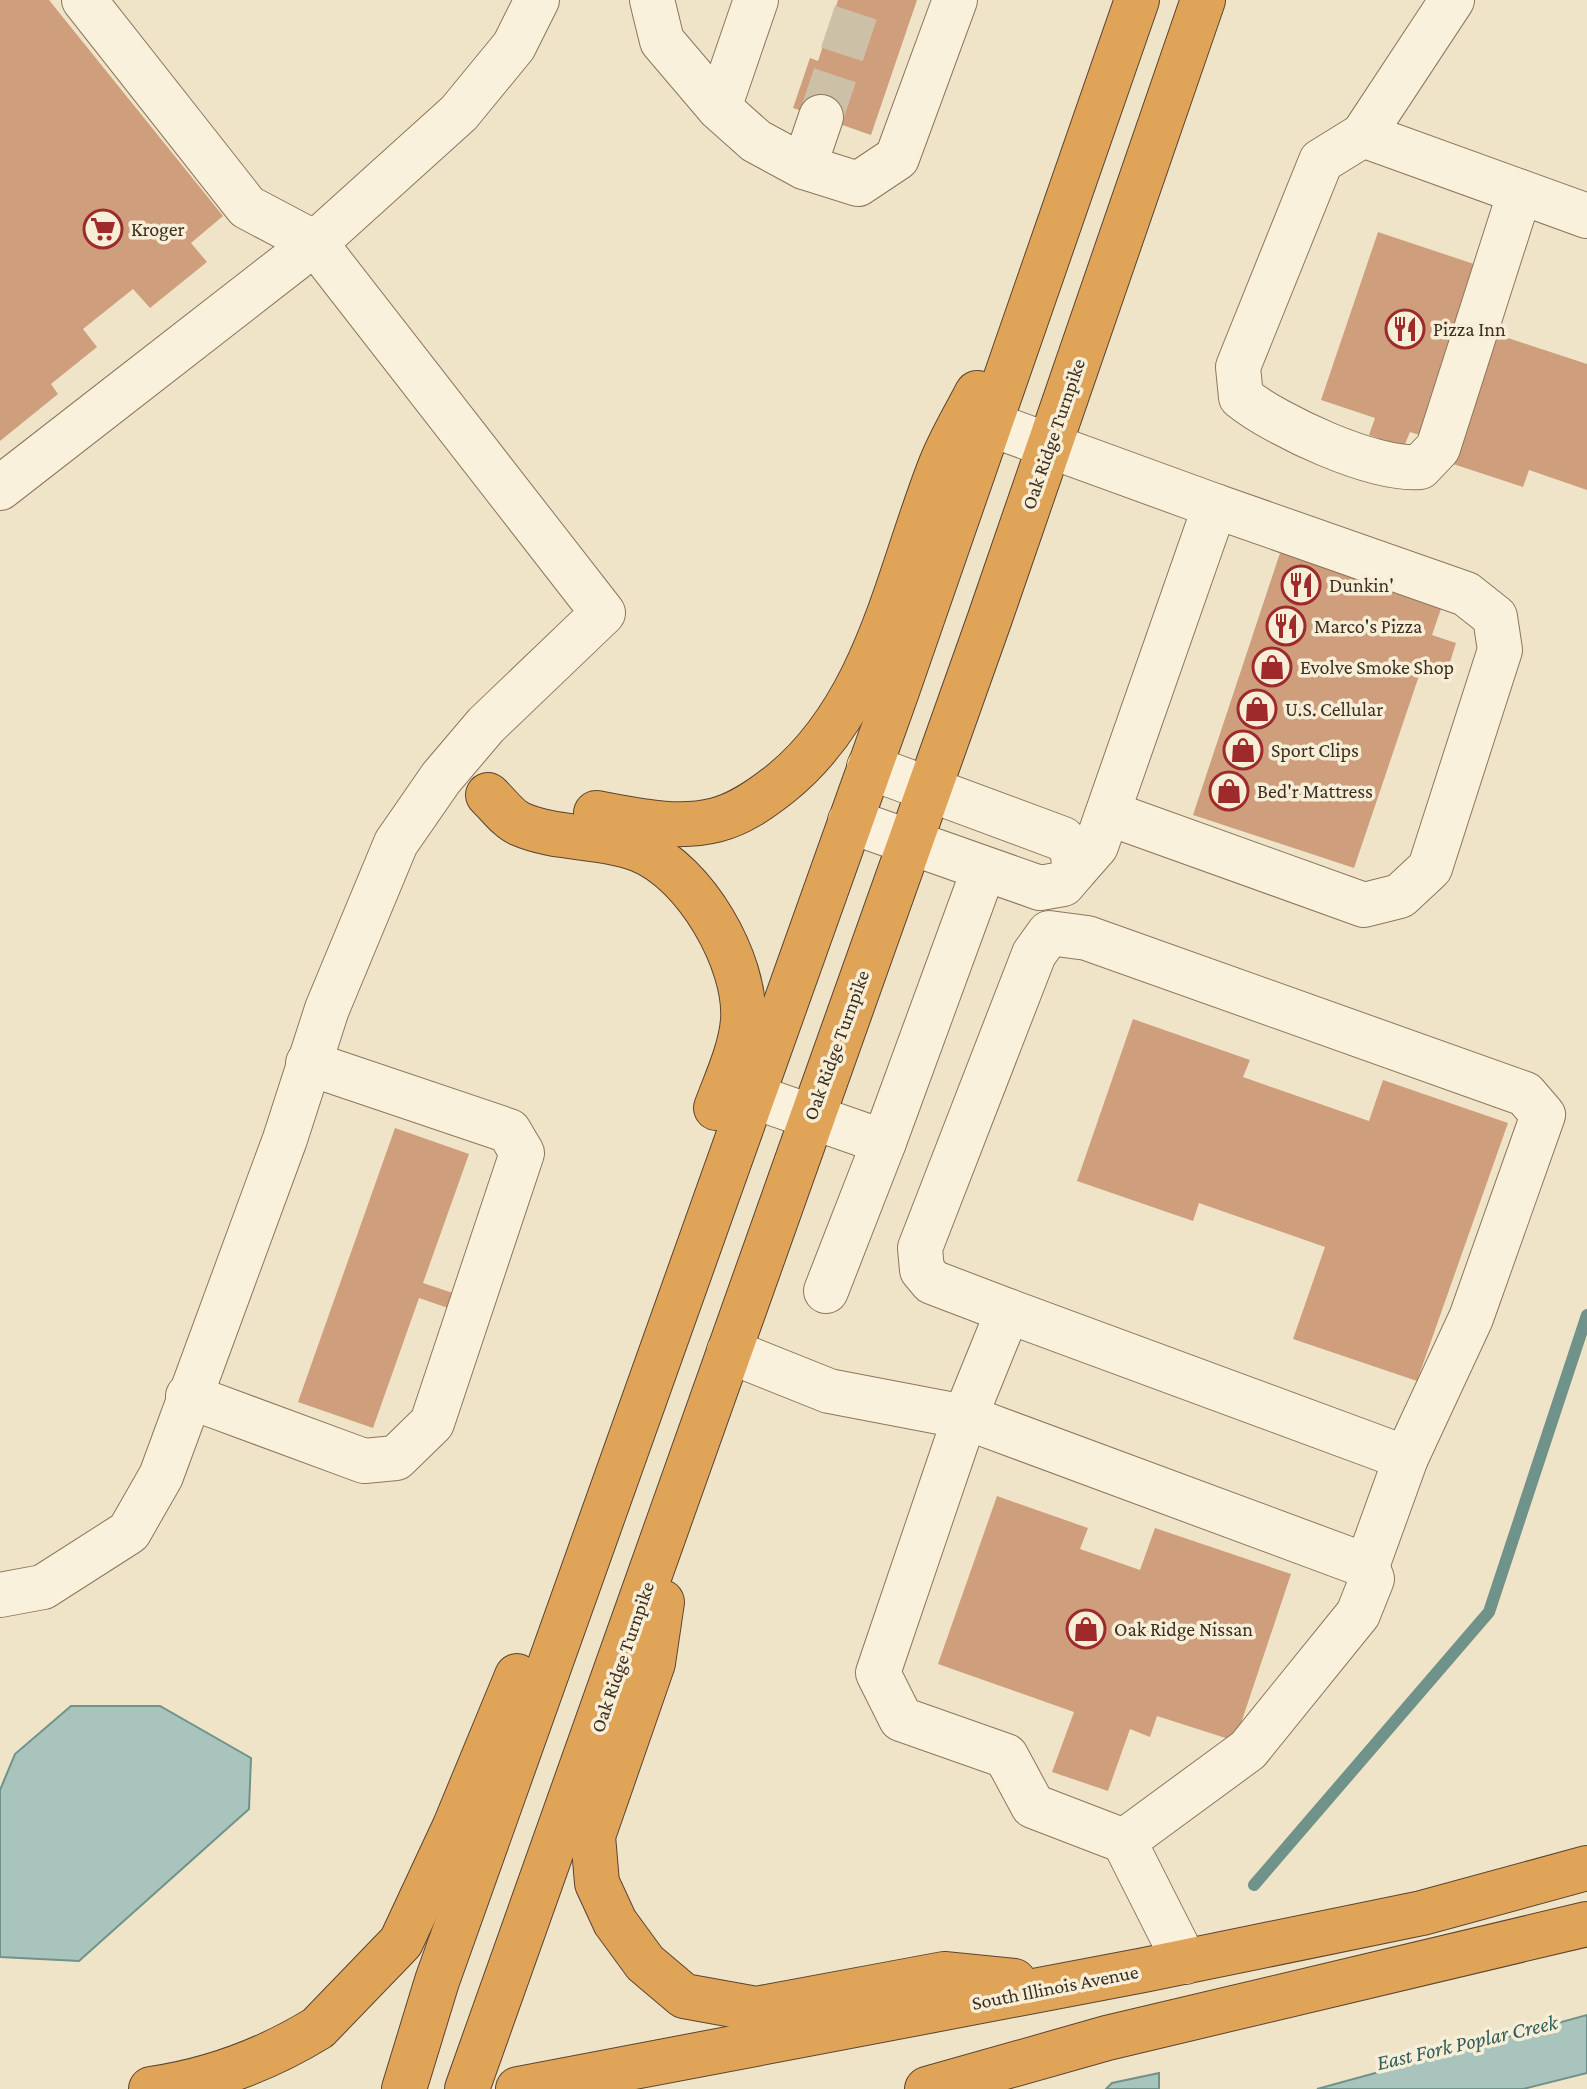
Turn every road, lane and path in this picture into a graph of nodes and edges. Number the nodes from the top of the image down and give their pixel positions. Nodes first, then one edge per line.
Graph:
1 (84, 0) edge
2 (537, 0) edge
3 (652, 0) edge
4 (756, 0) edge
5 (955, 0) edge
6 (1137, 0) edge
7 (1203, 0) edge
8 (1452, 0) edge
9 (719, 108) junction
10 (821, 117) tunnel mouth
11 (1363, 135) junction
12 (804, 167) junction
13 (1520, 192) junction
14 (1587, 216) edge
15 (315, 243) junction
16 (1047, 260) junction
17 (990, 424) junction
18 (1049, 447) junction
19 (0, 488) edge
20 (1215, 506) junction
21 (869, 767) junction
22 (441, 778) junction
23 (928, 790) junction
24 (488, 795) junction
25 (1108, 813) junction
26 (850, 821) junction
27 (909, 843) junction
28 (984, 869) junction
29 (1074, 871) junction
30 (308, 1063) junction
31 (752, 1096) junction
32 (811, 1115) junction
33 (884, 1142) junction
34 (826, 1291) dead end
35 (1008, 1311) junction
36 (729, 1351) junction
37 (188, 1396) junction
38 (965, 1417) junction
39 (636, 1424) junction
40 (1406, 1458) junction
41 (675, 1508) junction
42 (1367, 1566) junction
43 (0, 1595) edge
44 (1124, 1841) junction
45 (1587, 1868) edge
46 (1587, 1924) edge
47 (1185, 1962) junction
48 (1064, 1986) junction
49 (151, 2089) edge
50 (404, 2089) edge
51 (467, 2089) edge
52 (518, 2089) edge
53 (927, 2089) edge

1 - 15 lane
2 - 15 lane
3 - 9 lane
4 - 9 lane
5 - 12 lane
6 - 16 highway
7 - 18 highway, Oak Ridge Turnpike
8 - 11 lane
9 - 12 lane
10 - 12 lane
11 - 13 lane
11 - 13 lane
13 - 14 lane
15 - 19 lane
15 - 22 lane
16 - 17 highway
16 - 24 highway
17 - 18 lane
17 - 21 highway
18 - 20 lane
18 - 23 highway, Oak Ridge Turnpike
20 - 25 lane
20 - 25 lane
21 - 23 lane
21 - 26 highway
22 - 24 lane
22 - 30 lane
23 - 27 highway, Oak Ridge Turnpike
23 - 29 lane
24 - 39 highway
25 - 29 lane
26 - 27 lane
26 - 31 highway
27 - 28 lane
27 - 32 highway, Oak Ridge Turnpike
28 - 29 lane
28 - 33 lane
30 - 37 lane
30 - 37 lane
31 - 32 lane
31 - 39 highway
32 - 33 lane
32 - 36 highway, Oak Ridge Turnpike
33 - 34 lane
35 - 38 lane
35 - 40 lane
35 - 40 lane
36 - 38 lane
36 - 41 highway, Oak Ridge Turnpike
37 - 43 lane
38 - 42 lane
38 - 44 lane
39 - 49 highway
39 - 50 highway
40 - 42 lane
41 - 48 highway
41 - 51 highway, Oak Ridge Turnpike
42 - 44 lane
44 - 47 lane
45 - 47 highway, South Illinois Avenue
46 - 53 highway
47 - 48 highway, South Illinois Avenue
48 - 52 highway, South Illinois Avenue

